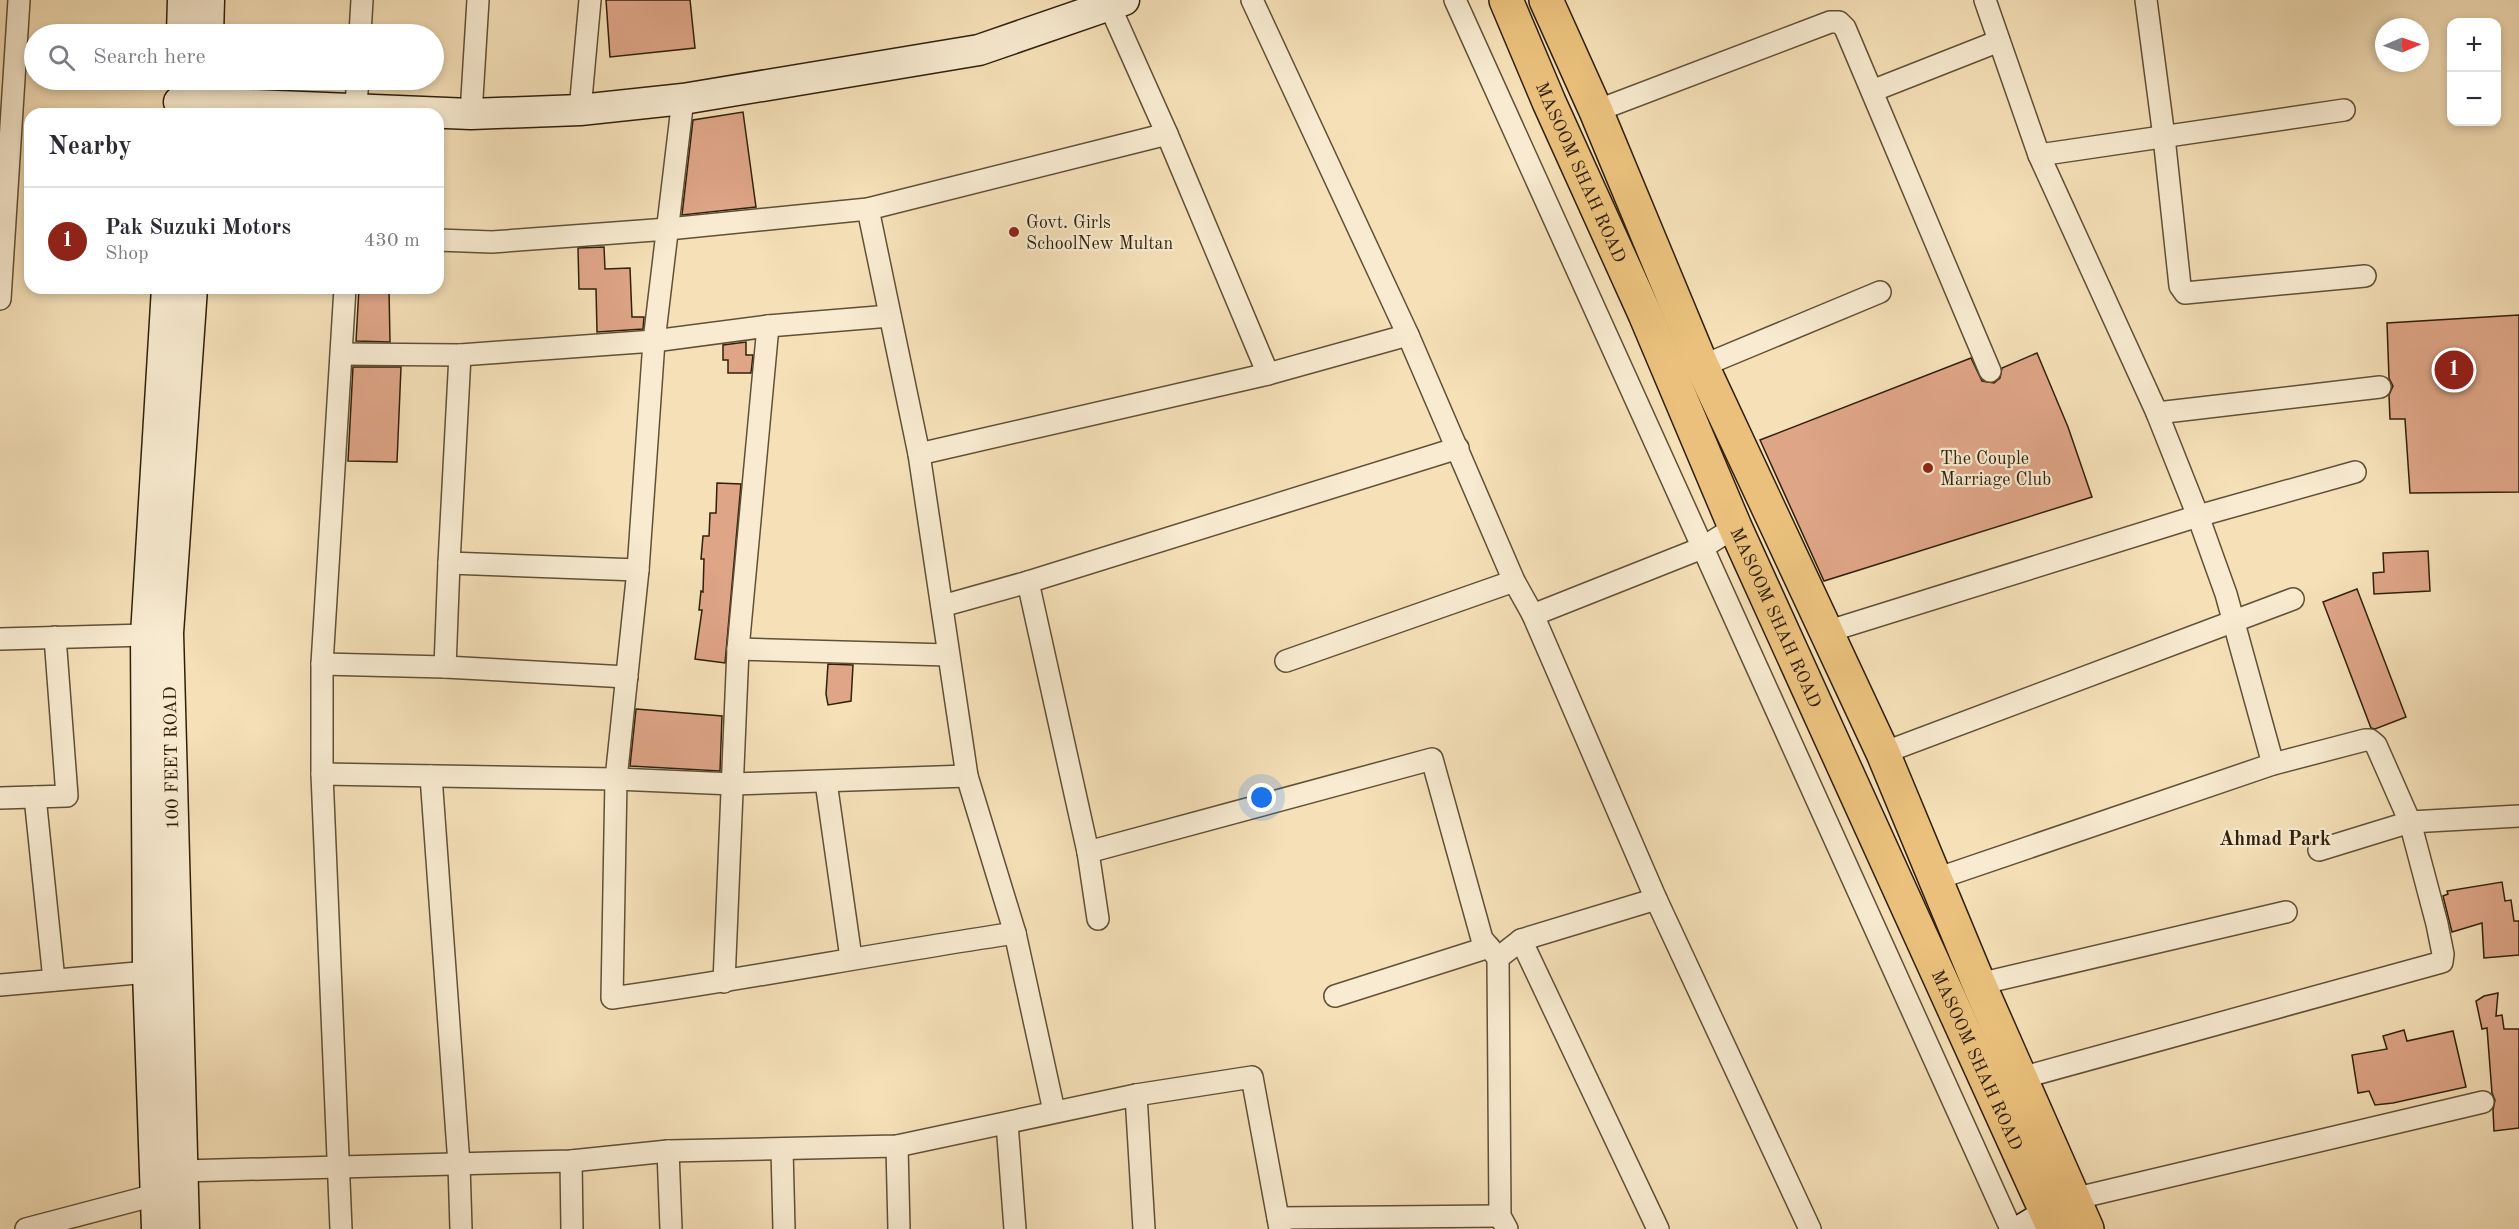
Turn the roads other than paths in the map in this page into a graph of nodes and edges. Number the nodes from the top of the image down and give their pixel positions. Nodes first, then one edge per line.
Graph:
1 (19, 0) edge
2 (183, 0) edge
3 (209, 0) edge
4 (362, 0) edge
5 (478, 0) edge
6 (590, 0) edge
7 (1252, 0) edge
8 (1455, 0) edge
9 (1506, 0) edge
10 (1546, 0) edge
11 (1984, 0) edge
12 (2146, 0) edge
13 (1114, 2) edge
14 (182, 24) edge
15 (208, 24) edge
16 (361, 24) edge
17 (1999, 41) junction
18 (357, 90) edge
19 (1872, 91) junction
20 (192, 99) edge
21 (683, 99) junction
22 (1590, 99) junction
23 (1549, 102) junction
24 (297, 108) edge
25 (356, 108) edge
26 (580, 110) junction
27 (2344, 110) dead end
28 (444, 114) edge
29 (471, 114) junction
30 (1167, 134) junction
31 (2164, 137) junction
32 (2039, 155) junction
33 (868, 209) junction
34 (668, 229) junction
35 (444, 240) edge
36 (2364, 276) dead end
37 (1880, 292) dead end
38 (167, 294) edge
39 (192, 294) edge
40 (345, 294) edge
41 (0, 299) edge
42 (890, 316) junction
43 (768, 326) junction
44 (1408, 335) junction
45 (654, 340) junction
46 (342, 354) junction
47 (460, 355) junction
48 (1702, 366) junction
49 (1990, 371) dead end
50 (1268, 374) junction
51 (2380, 387) dead end
52 (2157, 413) junction
53 (1458, 448) junction
54 (919, 454) junction
55 (2355, 472) dead end
56 (2199, 516) junction
57 (1735, 526) junction
58 (1702, 548) junction
59 (449, 563) junction
60 (638, 570) junction
61 (1514, 581) junction
62 (1028, 582) junction
63 (2293, 599) dead end
64 (942, 606) junction
65 (1533, 615) junction
66 (2234, 621) junction
67 (1826, 632) junction
68 (146, 635) junction
69 (55, 638) junction
70 (0, 639) edge
71 (738, 649) junction
72 (948, 655) junction
73 (1286, 661) dead end
74 (322, 664) junction
75 (445, 667) junction
76 (627, 677) junction
77 (1883, 753) junction
78 (2273, 764) junction
79 (322, 774) junction
80 (431, 776) junction
81 (967, 776) junction
82 (616, 779) junction
83 (826, 782) junction
84 (732, 784) junction
85 (35, 797) junction
86 (0, 798) edge
87 (2519, 816) edge
88 (2410, 822) junction
89 (2319, 850) dead end
90 (1088, 852) junction
91 (1936, 879) junction
92 (1656, 899) junction
93 (2286, 912) dead end
94 (1098, 919) dead end
95 (1015, 933) junction
96 (1521, 940) junction
97 (1494, 952) junction
98 (851, 958) junction
99 (148, 972) junction
100 (54, 980) junction
101 (724, 982) junction
102 (1979, 984) junction
103 (0, 985) edge
104 (1335, 996) dead end
105 (2021, 1078) junction
106 (1136, 1095) junction
107 (2483, 1102) dead end
108 (1054, 1112) junction
109 (1007, 1123) junction
110 (897, 1146) junction
111 (782, 1149) junction
112 (668, 1151) junction
113 (571, 1161) junction
114 (459, 1164) junction
115 (338, 1169) junction
116 (182, 1172) junction
117 (155, 1195) junction
118 (2049, 1217) edge
119 (1279, 1223) edge
120 (1504, 1223) edge
121 (26, 1229) edge
122 (157, 1229) edge
123 (184, 1229) edge
124 (341, 1229) edge
125 (461, 1229) edge
126 (572, 1229) edge
127 (671, 1229) edge
128 (784, 1229) edge
129 (899, 1229) edge
130 (1014, 1229) edge
131 (1144, 1229) edge
132 (1658, 1229) edge
133 (1810, 1229) edge
134 (2011, 1229) edge
135 (2087, 1229) edge

1 - 41 street
2 - 14 main road
3 - 15 main road
4 - 16 street
5 - 29 street
6 - 26 street
7 - 44 street
8 - 58 street
9 - 23 main road, MASOOM SHAH ROAD
10 - 22 main road, MASOOM SHAH ROAD
11 - 17 street
12 - 31 street
13 - 21 main road
13 - 30 street
17 - 19 street
17 - 32 street
18 - 25 street
19 - 22 street
19 - 49 street
20 - 24 main road
21 - 26 main road
21 - 34 street
22 - 23 main road
22 - 48 main road, MASOOM SHAH ROAD
23 - 57 main road, MASOOM SHAH ROAD
26 - 29 main road
27 - 31 street
28 - 29 main road
30 - 33 street
30 - 50 street
31 - 32 street
31 - 36 street
32 - 52 street
33 - 34 street
33 - 42 street
34 - 35 street
34 - 45 street
37 - 48 street
38 - 68 main road, 100 FEET ROAD
39 - 116 main road, 100 FEET ROAD
40 - 46 street
42 - 43 street
42 - 54 street
43 - 45 street
43 - 71 street
44 - 50 street
44 - 53 street
45 - 47 street
45 - 60 street
46 - 47 street
46 - 74 street
47 - 59 street
48 - 67 main road, MASOOM SHAH ROAD
50 - 54 street
51 - 52 street
52 - 56 street
53 - 61 street
53 - 62 street
54 - 64 street
55 - 56 street
56 - 66 street
56 - 67 street
57 - 58 street
57 - 118 main road, MASOOM SHAH ROAD
58 - 65 street
58 - 134 street
59 - 60 street
59 - 75 street
60 - 76 street
61 - 65 street
61 - 73 street
62 - 64 street
62 - 90 street
63 - 66 street
64 - 72 street
65 - 92 street
66 - 77 street
66 - 78 street
67 - 77 main road, MASOOM SHAH ROAD
68 - 69 street
68 - 99 main road, 100 FEET ROAD
69 - 70 street
69 - 85 street
71 - 72 street
71 - 84 street
72 - 81 street
74 - 75 street
74 - 79 street
75 - 76 street
76 - 82 street
77 - 91 main road, MASOOM SHAH ROAD
78 - 88 street
78 - 91 street
79 - 80 street
79 - 115 street
80 - 82 street
80 - 114 street
81 - 83 street
81 - 95 street
82 - 84 street
82 - 101 street
83 - 84 street
83 - 98 street
84 - 101 street
85 - 86 street
85 - 100 street
87 - 88 street
88 - 89 street
88 - 105 street
90 - 94 street
90 - 97 street
91 - 102 main road, MASOOM SHAH ROAD
92 - 96 street
92 - 133 street
93 - 102 street
95 - 98 street
95 - 108 street
96 - 97 street
96 - 132 street
97 - 104 street
97 - 120 street
98 - 101 street
99 - 100 street
99 - 117 main road, 100 FEET ROAD
100 - 103 street
102 - 105 main road, MASOOM SHAH ROAD
105 - 118 main road, MASOOM SHAH ROAD
106 - 108 street
106 - 119 street
106 - 131 street
107 - 118 street
108 - 109 street
109 - 110 street
109 - 130 street
110 - 111 street
110 - 129 street
111 - 112 street
111 - 128 street
112 - 113 street
112 - 127 street
113 - 114 street
113 - 126 street
114 - 115 street
114 - 125 street
115 - 116 street
115 - 124 street
116 - 123 main road, 100 FEET ROAD
117 - 121 street
117 - 122 main road, 100 FEET ROAD
118 - 135 main road, MASOOM SHAH ROAD
119 - 120 street

